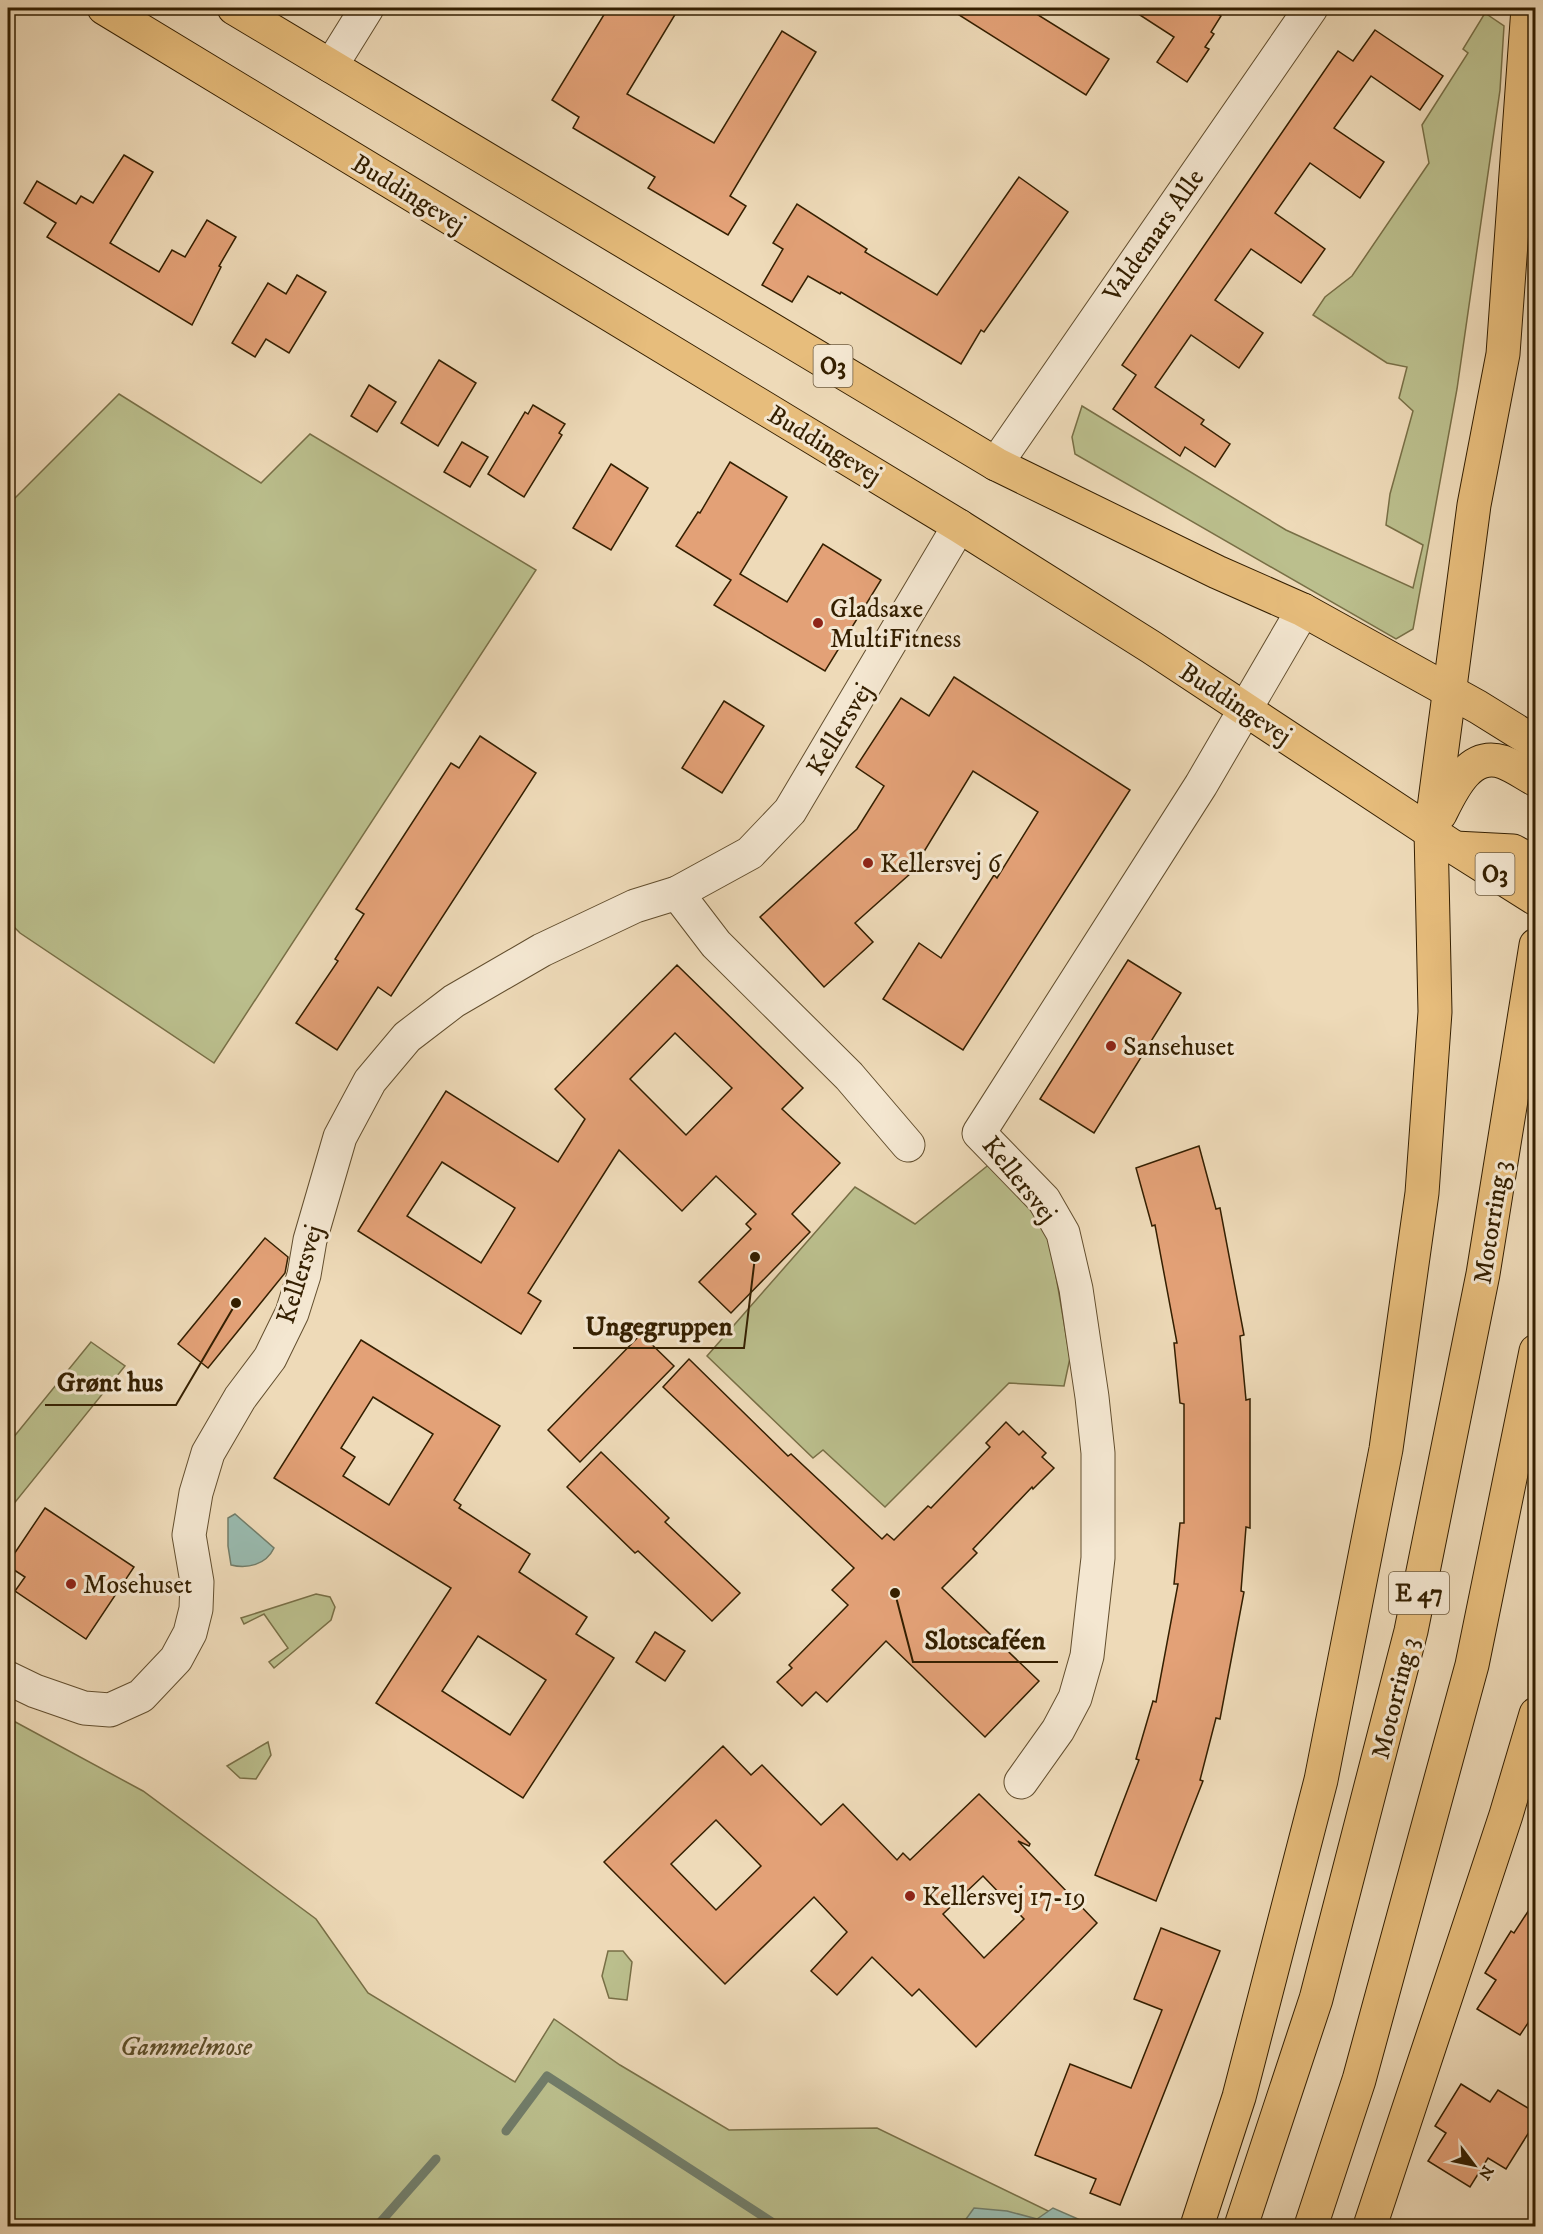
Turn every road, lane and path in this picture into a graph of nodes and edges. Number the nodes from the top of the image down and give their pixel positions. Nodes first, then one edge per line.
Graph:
1 (104, 8) edge
2 (234, 8) edge
3 (367, 8) edge
4 (1311, 8) edge
5 (1528, 8) edge
6 (331, 66) junction
7 (996, 464) junction
8 (960, 526) junction
9 (1303, 610) junction
10 (1449, 692) junction
11 (1245, 710) junction
12 (1536, 743) edge
13 (1536, 780) edge
14 (1443, 840) junction
15 (1536, 863) edge
16 (677, 893) junction
17 (1536, 899) edge
18 (1536, 945) edge
19 (908, 1145) dead end
20 (1536, 1351) edge
21 (8, 1678) edge
22 (1536, 1714) edge
23 (1022, 1782) dead end
24 (1197, 2226) edge
25 (1242, 2226) edge
26 (1311, 2226) edge
27 (1370, 2226) edge

1 - 8 main road, Buddingevej / O3
2 - 6 main road, O3
3 - 6 street
4 - 7 street, Valdemars Alle
5 - 10 main road
6 - 7 main road, O3
7 - 9 main road, O3
8 - 11 main road, Buddingevej / O3
8 - 16 street, Kellersvej
9 - 10 main road, O3
9 - 11 street, Kellersvej
10 - 12 main road, O3
10 - 14 main road
11 - 14 main road, Buddingevej / O3
11 - 23 street, Kellersvej
13 - 14 main road
14 - 15 main road
14 - 17 main road, Buddingevej / O3
14 - 24 main road
16 - 19 street
16 - 21 street, Kellersvej
18 - 25 main road, Motorring 3 / E 47
20 - 26 main road, E 47
22 - 27 main road

